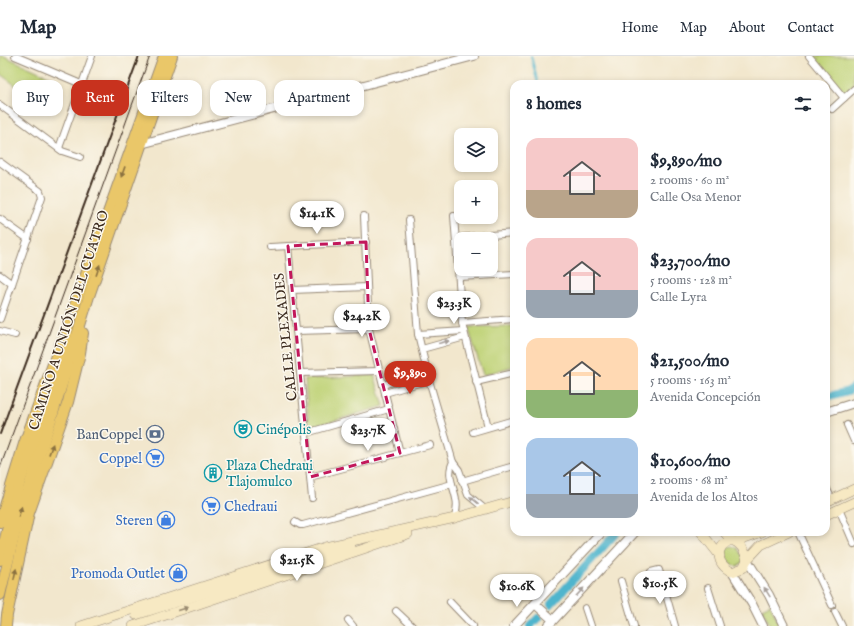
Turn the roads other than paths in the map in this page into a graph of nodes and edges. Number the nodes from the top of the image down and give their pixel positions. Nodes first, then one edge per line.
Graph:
1 (15, 56) edge
2 (92, 56) edge
3 (164, 56) edge
4 (172, 56) edge
5 (474, 56) edge
6 (809, 56) edge
7 (72, 80) edge
8 (83, 80) edge
9 (829, 80) edge
10 (830, 81) edge
11 (854, 89) edge
12 (844, 98) junction
13 (0, 105) edge
14 (832, 109) dead end
15 (71, 115) edge
16 (141, 144) junction
17 (59, 148) junction
18 (80, 157) dead end
19 (0, 162) edge
20 (364, 216) dead end
21 (0, 219) edge
22 (410, 220) dead end
23 (510, 233) edge
24 (498, 234) edge
25 (28, 239) junction
26 (366, 242) junction
27 (288, 246) junction
28 (270, 247) dead end
29 (510, 274) edge
30 (0, 275) edge
31 (459, 277) joint
32 (12, 284) junction
33 (367, 287) junction
34 (292, 290) junction
35 (89, 296) junction
36 (0, 319) edge
37 (510, 319) edge
38 (69, 322) junction
39 (462, 323) junction
40 (369, 328) junction
41 (0, 331) edge
42 (296, 331) junction
43 (418, 334) junction
44 (465, 334) junction
45 (15, 335) dead end
46 (422, 349) junction
47 (380, 371) junction
48 (427, 372) junction
49 (300, 374) junction
50 (510, 374) edge
51 (429, 380) junction
52 (476, 382) junction
53 (383, 385) junction
54 (385, 393) junction
55 (854, 403) edge
56 (389, 409) junction
57 (830, 411) edge
58 (510, 421) edge
59 (846, 425) dead end
60 (488, 427) junction
61 (473, 432) dead end
62 (306, 433) junction
63 (854, 442) edge
64 (430, 445) dead end
65 (400, 453) junction
66 (453, 462) junction
67 (510, 467) edge
68 (310, 477) junction
69 (462, 481) junction
70 (452, 484) junction
71 (854, 489) edge
72 (312, 498) dead end
73 (830, 501) edge
74 (510, 502) edge
75 (854, 502) edge
76 (839, 509) junction
77 (486, 510) junction
78 (830, 513) edge
79 (455, 518) junction
80 (0, 522) edge
81 (296, 522) dead end
82 (411, 528) junction
83 (598, 536) edge
84 (631, 536) edge
85 (704, 536) edge
86 (728, 536) edge
87 (748, 536) edge
88 (780, 536) edge
89 (800, 536) edge
90 (733, 540) junction
91 (854, 544) edge
92 (7, 549) junction
93 (720, 556) junction
94 (0, 560) edge
95 (747, 560) junction
96 (651, 572) dead end
97 (732, 572) junction
98 (621, 581) dead end
99 (708, 588) dead end
100 (0, 595) edge
101 (450, 602) dead end
102 (535, 604) junction
103 (832, 605) dead end
104 (585, 608) dead end
105 (396, 610) dead end
106 (835, 612) dead end
107 (348, 620) dead end
108 (551, 623) edge
109 (6, 626) edge
110 (81, 626) edge
111 (100, 626) edge
112 (133, 626) edge
113 (353, 626) edge
114 (412, 626) edge
115 (473, 626) edge
116 (514, 626) edge
117 (591, 626) edge
118 (634, 626) edge
119 (675, 626) edge
120 (720, 626) edge
121 (763, 626) edge
122 (784, 626) edge
123 (842, 626) edge

1 - 7 street
2 - 8 street
3 -> 38 main road, CAMINO A UNIÓN DEL CUATRO
4 - 16 main road, CAMINO A UNIÓN DEL CUATRO
5 - 16 street
6 - 9 street
10 - 12 street
11 - 12 street
12 - 14 street
13 - 17 street
15 - 17 street
35 -> 16 main road, CAMINO A UNIÓN DEL CUATRO
17 - 18 street
19 - 25 street
20 - 26 street
21 - 25 street
22 - 43 street
23 - 24 street
25 - 32 street
26 - 27 street
26 - 33 street
27 - 28 street
27 - 34 street, CALLE PLEXADES
29 - 31 street
30 - 32 street
31 - 39 street
32 - 36 street
33 - 34 street
33 - 40 street
34 - 42 street, CALLE PLEXADES
92 -> 35 main road, CAMINO A UNIÓN DEL CUATRO
109 -> 35 main road
37 - 39 street
38 - 80 main road
38 - 92 main road, CAMINO A UNIÓN DEL CUATRO
39 - 44 street
40 - 42 street
40 - 47 street
41 - 45 street
42 - 49 street, CALLE PLEXADES
43 - 44 street
43 - 46 street
46 -> 44 street
44 - 52 street
46 - 48 street
47 - 49 street
47 - 53 street
48 - 51 street
48 - 53 street
49 - 62 street, CALLE PLEXADES
50 - 52 street
51 - 54 street
51 - 66 street
52 - 60 street
53 - 54 street
54 - 56 street
55 - 57 street
56 - 62 street
56 - 65 street
58 - 60 street
59 - 63 street
60 - 61 street
62 - 68 street, CALLE PLEXADES
64 - 65 street
65 - 68 street
66 - 69 street
66 - 70 street
67 - 69 street
68 - 72 street, CALLE PLEXADES
77 -> 69 street
70 - 79 street
70 - 81 street
71 - 73 main road
74 - 77 main road
75 - 76 main road
76 - 78 main road
76 - 91 street
77 - 79 main road
79 - 82 main road
112 -> 79 main road
82 - 110 main road
82 - 111 main road
83 - 102 street
108 -> 84 street
85 - 93 main road
86 - 90 main road
87 - 90 main road
88 - 95 main road
89 - 103 street
90 - 93 main road
90 - 95 main road
92 - 94 main road, CAMINO A UNIÓN DEL CUATRO
92 - 100 main road, CAMINO A UNIÓN DEL CUATRO
93 - 97 main road
95 - 97 main road
122 -> 95 street
96 - 119 street
97 - 121 street
98 - 118 street
99 - 120 street
101 - 115 street
102 - 108 street
102 - 116 street
104 - 117 street
105 - 114 street
106 - 123 street
107 - 113 street

